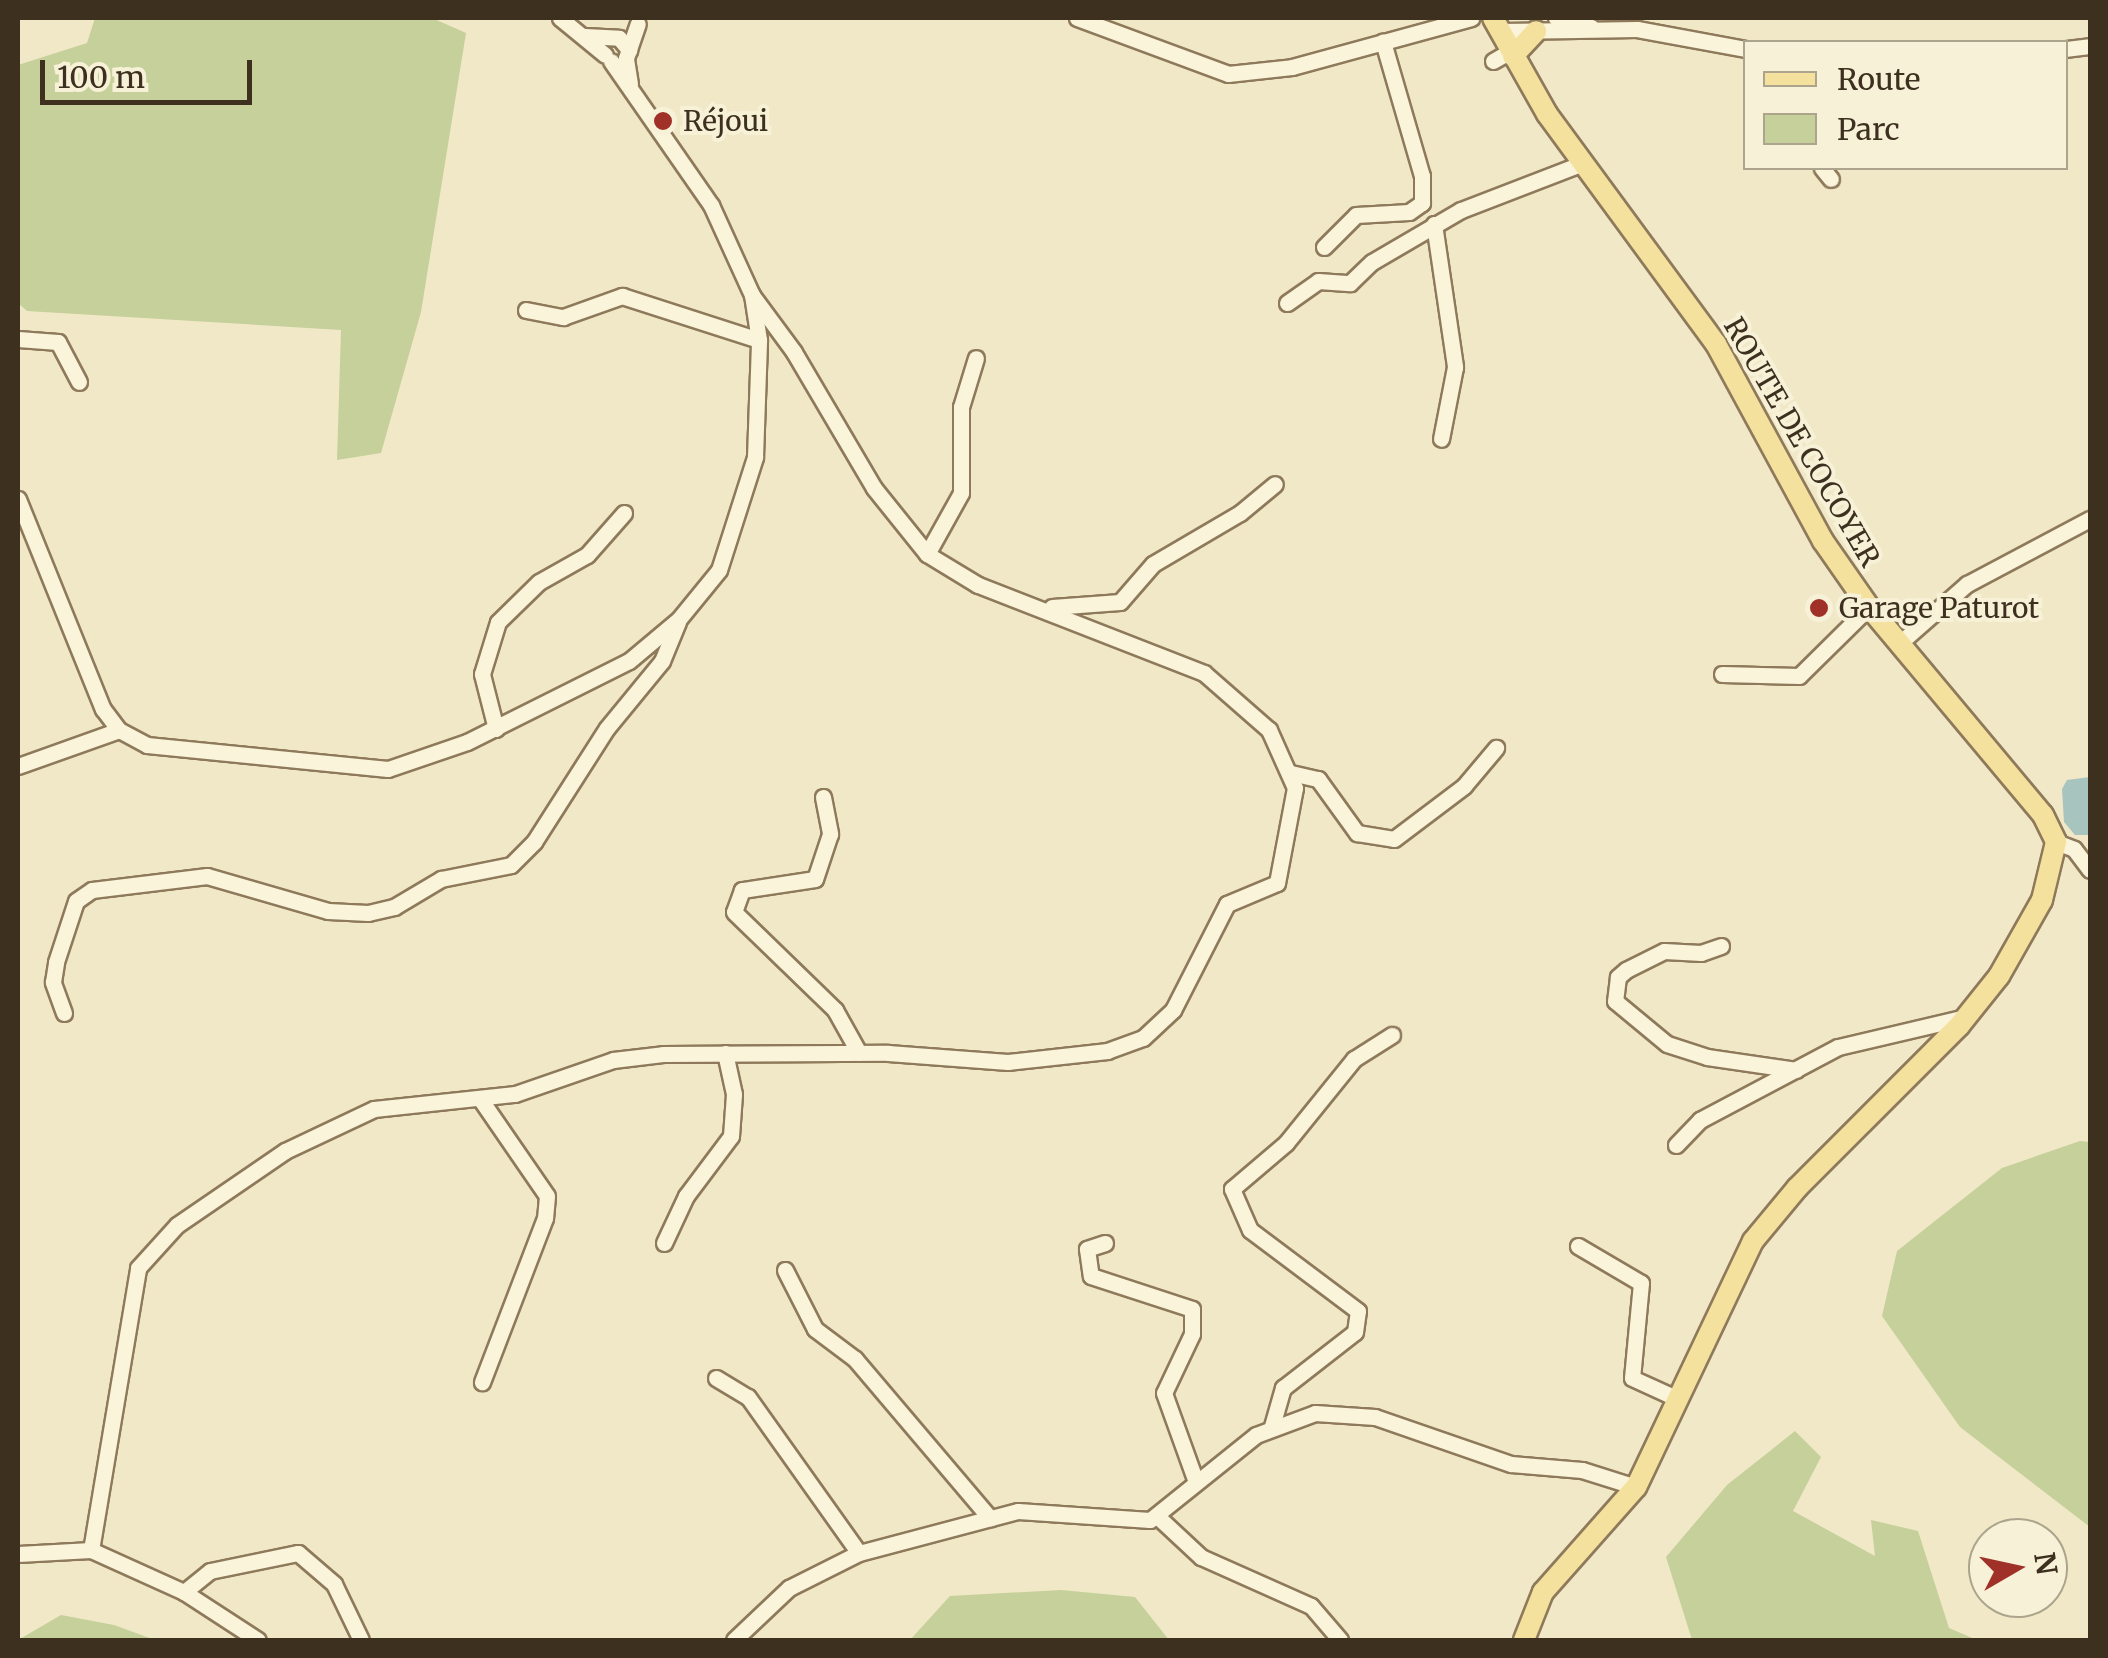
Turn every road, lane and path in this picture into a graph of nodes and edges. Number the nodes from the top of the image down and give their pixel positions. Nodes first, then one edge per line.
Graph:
1 (560, 18) edge
2 (1077, 18) edge
3 (1471, 18) edge
4 (1556, 18) edge
5 (641, 21) edge
6 (1591, 27) junction
7 (1536, 31) joint
8 (1383, 42) junction
9 (1502, 43) edge
10 (1743, 48) edge
11 (616, 51) junction
12 (1583, 163) junction
13 (1434, 224) junction
14 (1324, 246) dead end
15 (752, 295) junction
16 (1288, 303) dead end
17 (526, 310) dead end
18 (18, 339) edge
19 (759, 340) junction
20 (976, 358) dead end
21 (79, 382) dead end
22 (1441, 438) dead end
23 (1274, 484) dead end
24 (18, 499) edge
25 (624, 513) dead end
26 (2090, 519) edge
27 (927, 554) junction
28 (1869, 607) junction
29 (1048, 608) junction
30 (679, 618) junction
31 (1901, 642) junction
32 (1722, 674) dead end
33 (496, 729) junction
34 (119, 730) junction
35 (1496, 748) dead end
36 (18, 766) edge
37 (1291, 773) junction
38 (823, 797) dead end
39 (2056, 842) junction
40 (2090, 870) edge
41 (1721, 946) dead end
42 (64, 1013) dead end
43 (1966, 1017) junction
44 (1392, 1035) dead end
45 (725, 1053) junction
46 (859, 1053) junction
47 (1796, 1070) junction
48 (481, 1100) junction
49 (1676, 1145) dead end
50 (664, 1243) dead end
51 (1105, 1244) dead end
52 (1578, 1246) dead end
53 (785, 1270) dead end
54 (716, 1378) dead end
55 (482, 1382) dead end
56 (1678, 1398) junction
57 (1272, 1426) junction
58 (1196, 1482) junction
59 (1636, 1488) junction
60 (1158, 1517) junction
61 (990, 1518) junction
62 (91, 1550) junction
63 (859, 1553) junction
64 (18, 1554) edge
65 (184, 1592) junction
66 (258, 1640) edge
67 (360, 1640) edge
68 (734, 1640) edge
69 (1340, 1640) edge
70 (1524, 1640) edge

1 - 11 street
2 - 8 street
3 - 8 street
4 - 6 street
5 - 11 street
6 - 7 street
6 - 10 street
7 - 9 main road
8 - 14 street
9 - 12 main road, ROUTE DE COCOYER
11 - 15 street
12 - 13 street
12 - 28 main road, ROUTE DE COCOYER
13 - 16 street
13 - 22 street
15 - 19 street
15 - 27 street
17 - 19 street
18 - 21 street
19 - 30 street
20 - 27 street
23 - 29 street
24 - 34 street
25 - 33 street
26 - 31 street
27 - 29 street
28 - 31 main road, ROUTE DE COCOYER
28 - 32 street
29 - 37 street
30 - 33 street
30 - 42 street
31 - 39 main road, ROUTE DE COCOYER
33 - 34 street
34 - 36 street
35 - 37 street
37 - 46 street
38 - 46 street
39 - 40 street, ROUTE DE COCOYER
39 - 43 main road
41 - 47 street
43 - 47 street
43 - 56 main road
44 - 57 street
45 - 46 street
45 - 48 street
45 - 50 street
47 - 49 street
48 - 55 street
48 - 62 street
51 - 58 street
52 - 56 street
53 - 61 street
54 - 63 street
56 - 59 main road
57 - 58 street
57 - 59 street
58 - 60 street
59 - 70 main road
60 - 61 street
60 - 69 street
61 - 63 street
62 - 64 street
62 - 65 street
63 - 68 street
65 - 66 street
65 - 67 street

